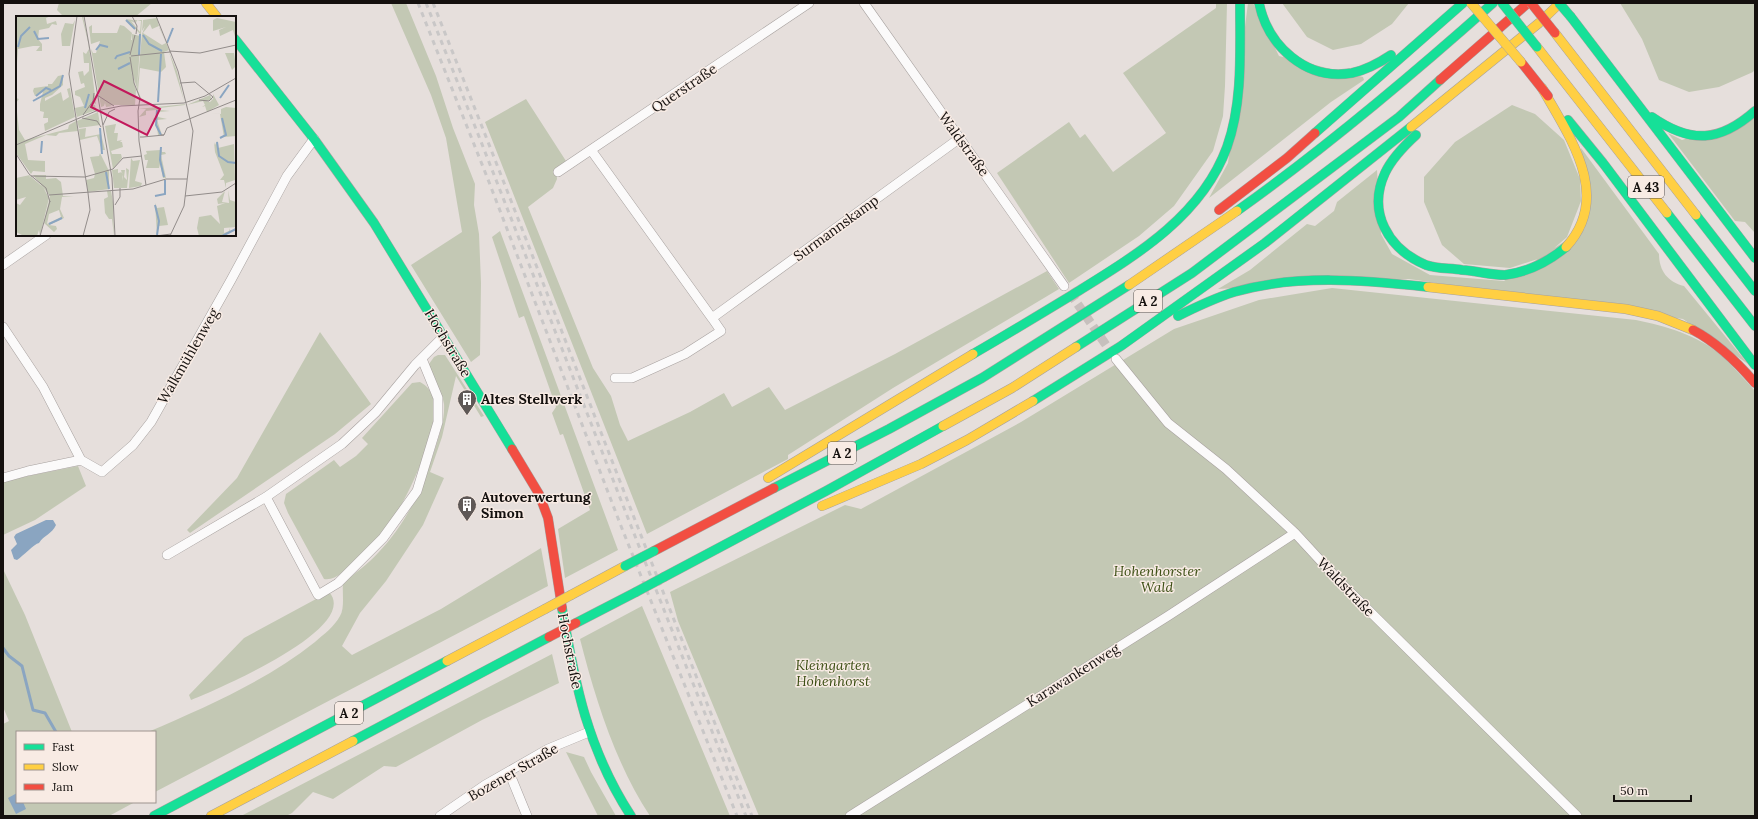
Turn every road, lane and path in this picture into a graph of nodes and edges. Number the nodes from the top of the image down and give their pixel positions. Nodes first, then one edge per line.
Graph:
1 (206, 3) edge
2 (809, 3) edge
3 (864, 3) edge
4 (1240, 3) edge
5 (1259, 3) edge
6 (1463, 3) edge
7 (1471, 3) edge
8 (1493, 3) edge
9 (1502, 3) edge
10 (1528, 3) edge
11 (1531, 3) edge
12 (1560, 3) edge
13 (216, 16) edge
14 (1446, 18) junction
15 (236, 40) edge
16 (1467, 82) junction
17 (1542, 88) junction
18 (1640, 107) junction
19 (1755, 111) edge
20 (960, 138) junction
21 (314, 139) junction
22 (591, 150) junction
23 (558, 172) dead end
24 (45, 236) edge
25 (1202, 237) junction
26 (1755, 258) edge
27 (3, 265) edge
28 (1064, 286) tunnel mouth
29 (1755, 291) edge
30 (712, 318) junction
31 (1755, 326) edge
32 (3, 327) edge
33 (444, 336) junction
34 (1121, 346) junction
35 (422, 359) junction
36 (1116, 359) tunnel mouth
37 (1755, 365) edge
38 (616, 378) dead end
39 (1755, 383) edge
40 (81, 460) junction
41 (3, 478) edge
42 (759, 483) dead end
43 (266, 497) junction
44 (729, 502) dead end
45 (813, 510) dead end
46 (715, 518) junction
47 (1295, 533) junction
48 (761, 536) dead end
49 (730, 542) junction
50 (166, 555) dead end
51 (589, 732) junction
52 (509, 772) junction
53 (154, 816) edge
54 (211, 816) edge
55 (440, 816) edge
56 (527, 816) edge
57 (631, 816) edge
58 (850, 816) edge
59 (1576, 816) edge

1 - 13 main road
2 - 22 street, Querstraße
3 - 20 street, Waldstraße
4 - 42 main road
5 - 14 main road
6 - 14 main road
7 - 17 main road, bridge
8 - 25 main road, A 2
9 - 31 main road, A 43, bridge
10 - 49 main road, A 2
11 - 29 main road, A 43, bridge
12 - 16 main road
12 - 18 main road, bridge
14 - 25 main road
15 - 21 main road, Hochstraße
16 - 17 main road
16 - 34 main road
17 - 37 main road
18 - 19 main road
18 - 26 main road
20 - 28 street, Waldstraße
20 - 30 street, Surmannskamp
21 - 33 main road, Hochstraße
21 - 40 street, Walkmühlenweg
22 - 23 street, Querstraße
22 - 30 street
24 - 27 street
25 - 46 main road, A 2
30 - 38 street
32 - 40 street
33 - 35 street
33 - 51 main road, Hochstraße
34 - 39 main road
34 - 45 main road
35 - 43 street
35 - 43 street
36 - 47 street, Waldstraße
40 - 41 street
43 - 50 street
44 - 46 main road
46 - 53 main road, A 2, bridge
47 - 58 street, Karawankenweg
47 - 59 street, Waldstraße
48 - 49 main road
49 - 54 main road, A 2, bridge
51 - 52 street, Bozener Straße
51 - 57 main road, Hochstraße
52 - 55 street, Bozener Straße
52 - 56 street

